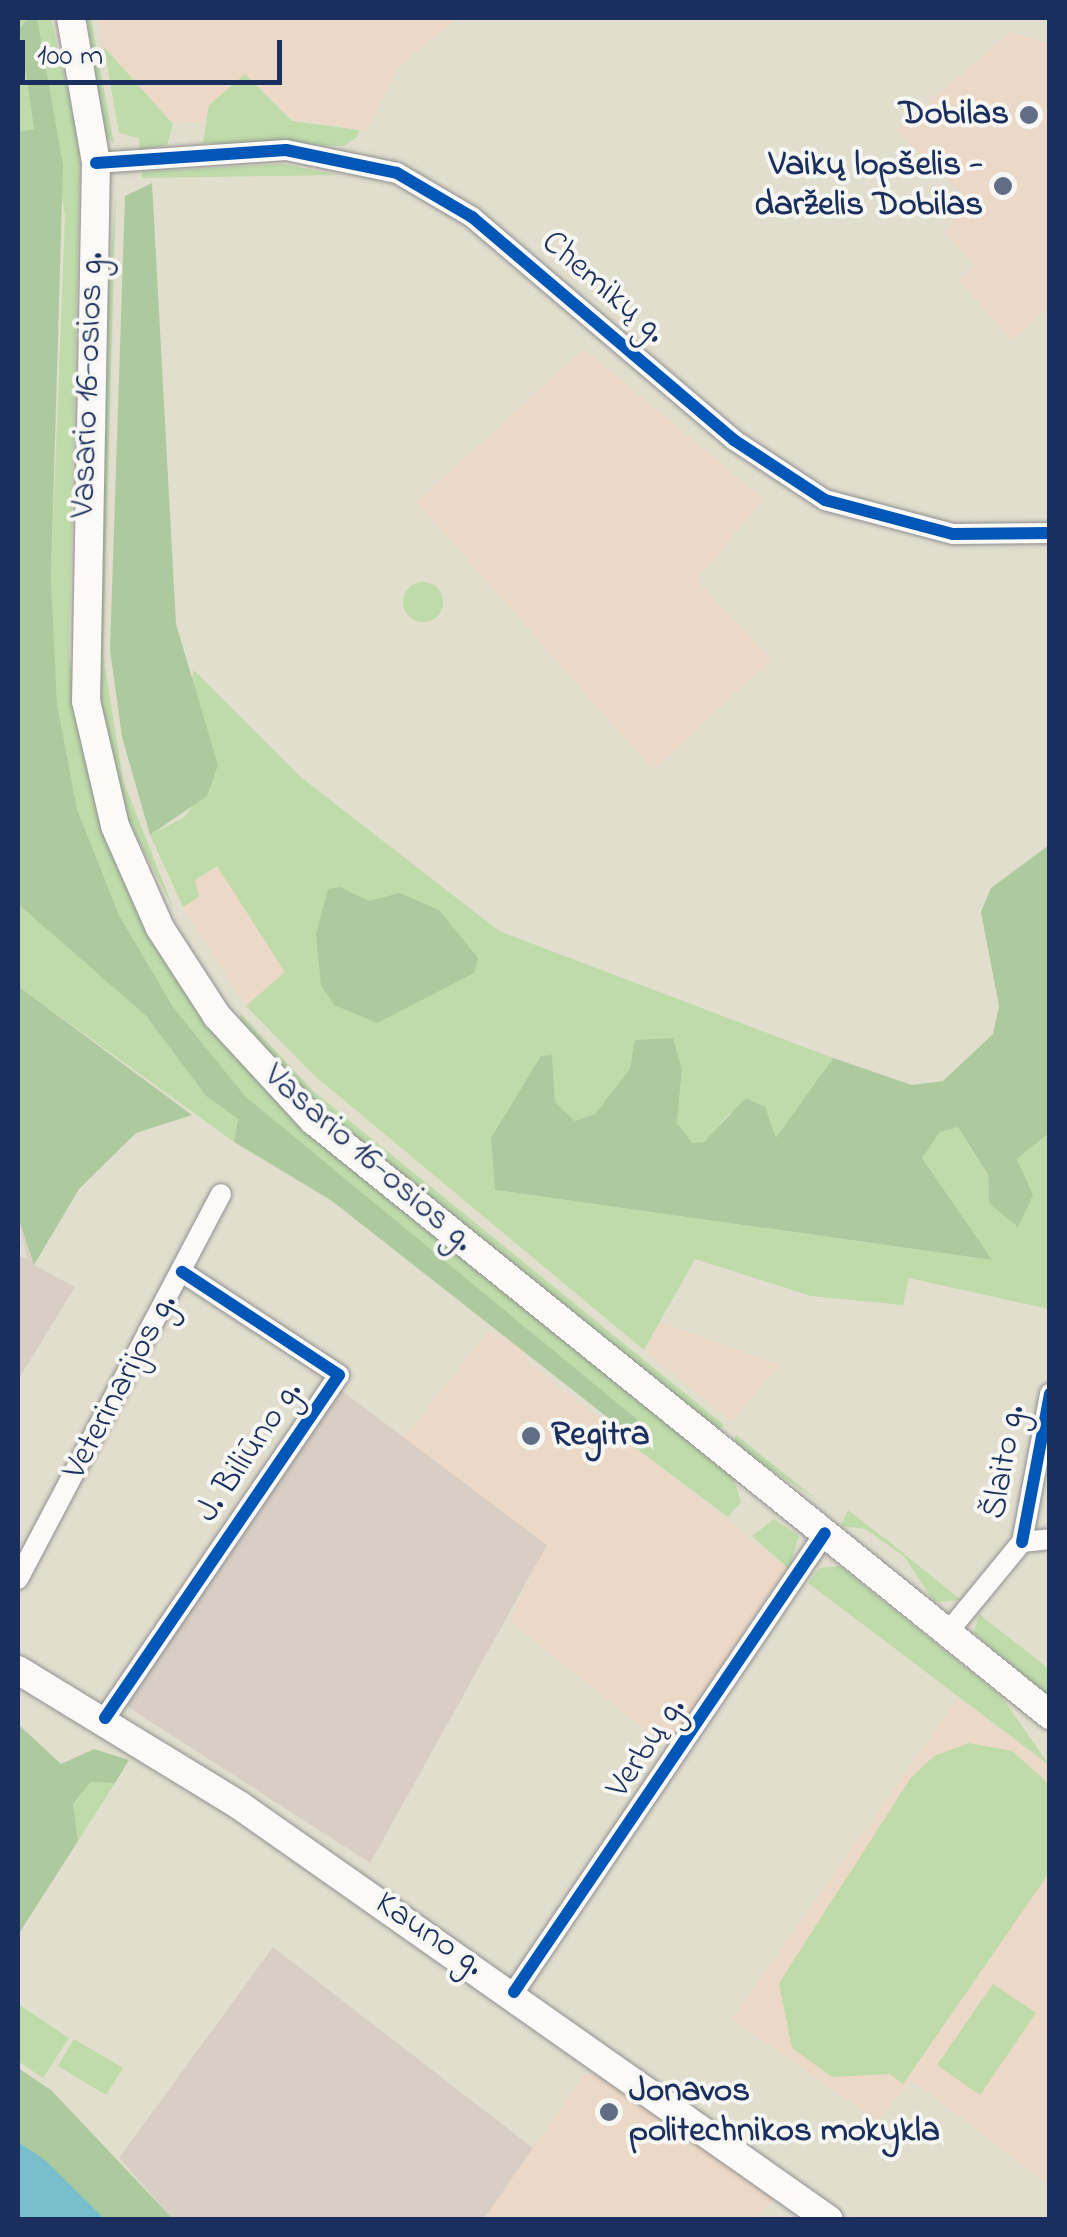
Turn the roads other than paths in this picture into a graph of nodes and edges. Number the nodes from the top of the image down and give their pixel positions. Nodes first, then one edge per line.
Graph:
1 (71, 18) edge
2 (96, 163) junction
3 (1050, 532) edge
4 (221, 1194) dead end
5 (182, 1272) junction
6 (1050, 1394) edge
7 (826, 1534) junction
8 (1050, 1540) edge
9 (1022, 1542) junction
10 (18, 1579) edge
11 (948, 1632) junction
12 (18, 1670) edge
13 (1050, 1716) edge
14 (104, 1718) junction
15 (514, 1992) junction
16 (829, 2220) edge

1 - 2 main road, Vasario 16-osios g.
2 - 3 street, Chemikų g.
2 - 7 main road, Vasario 16-osios g.
4 - 5 street, Veterinarijos g.
5 - 10 street, Veterinarijos g.
5 - 14 street, J. Biliūno g.
6 - 9 street, Šlaito g.
7 - 11 main road, Vasario 16-osios g.
7 - 15 street, Verbų g.
8 - 9 street
9 - 11 street
11 - 13 main road, Vasario 16-osios g.
12 - 14 main road, Kauno g.
14 - 15 main road, Kauno g.
15 - 16 main road, Kauno g.

